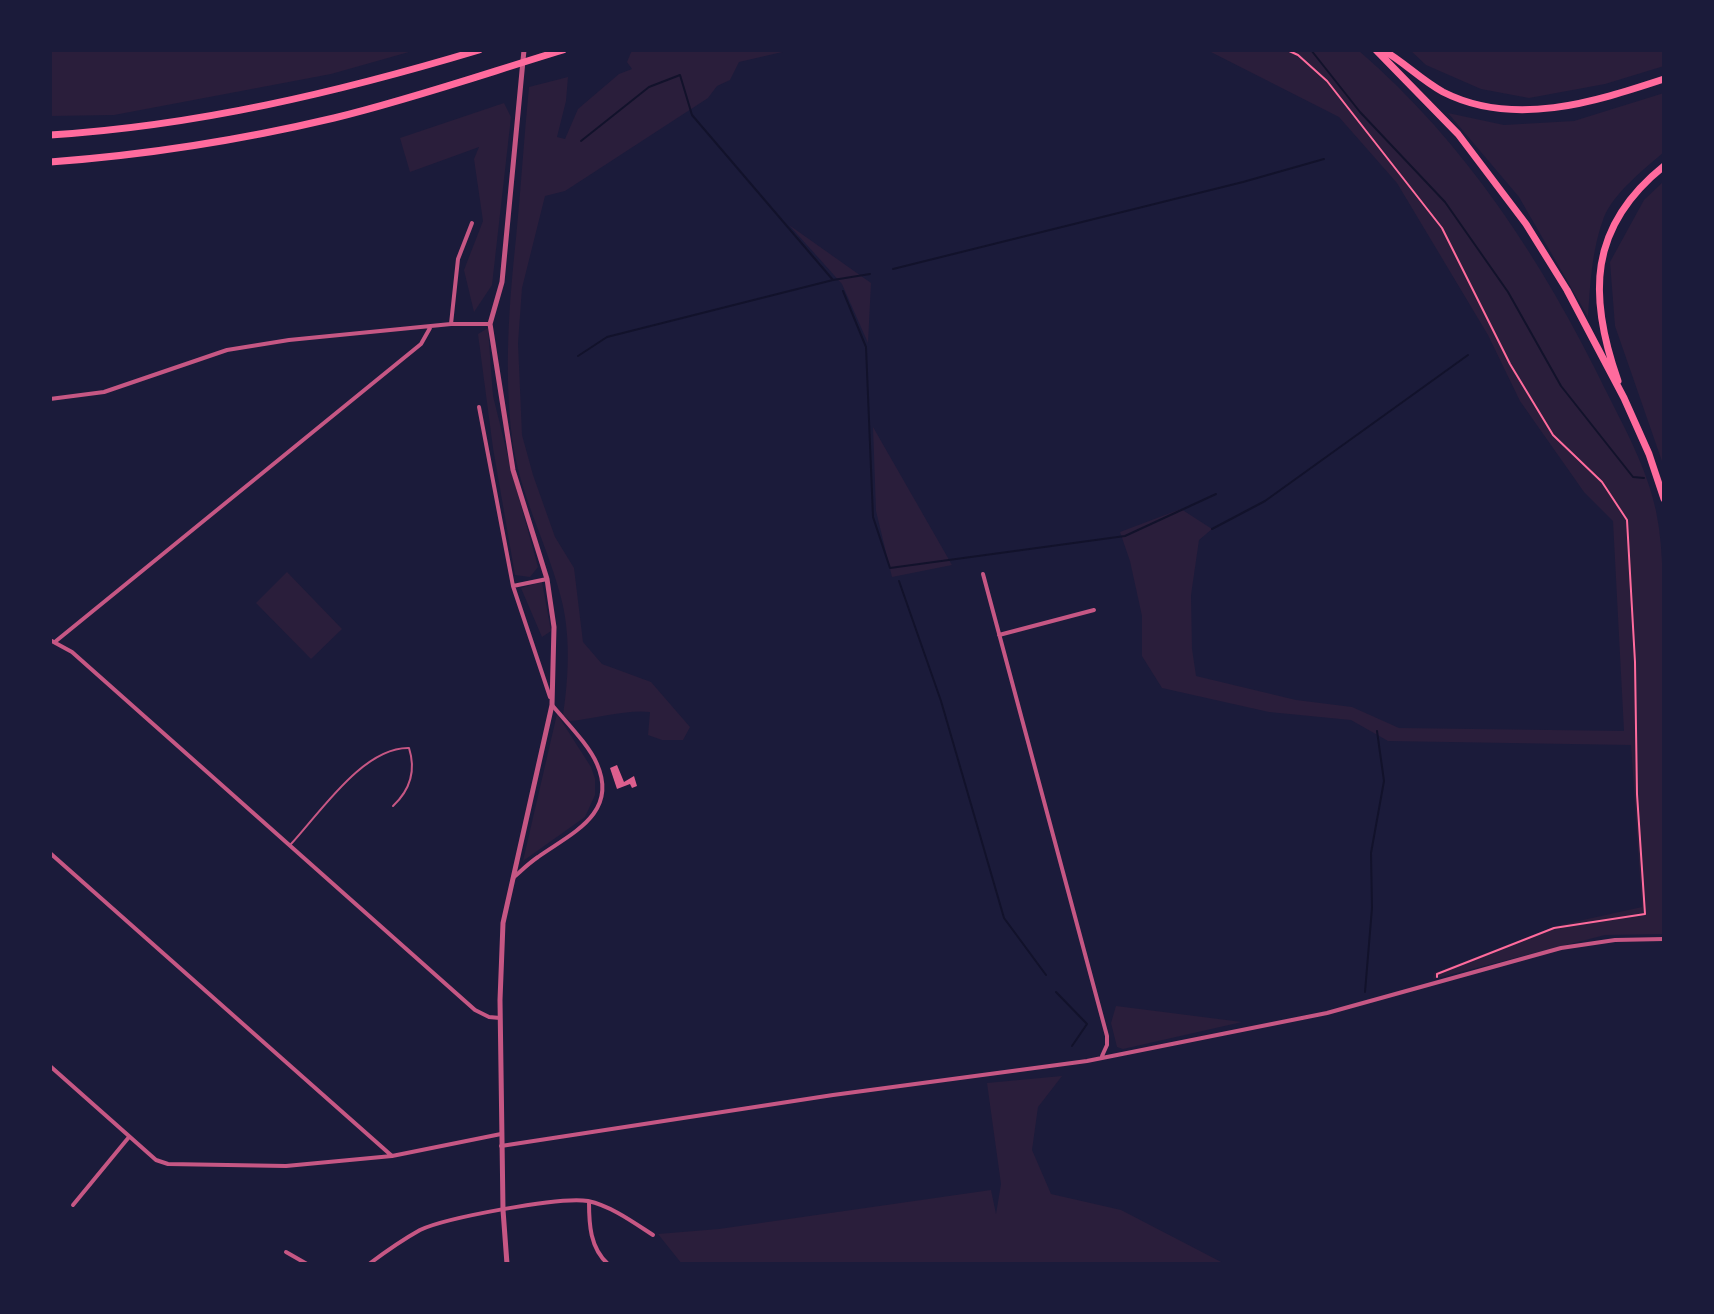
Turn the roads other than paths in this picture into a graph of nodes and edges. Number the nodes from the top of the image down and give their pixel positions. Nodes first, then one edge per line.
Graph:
1 (479, 50) edge
2 (524, 50) edge
3 (563, 50) edge
4 (1376, 50) edge
5 (1383, 50) edge
6 (1664, 79) edge
7 (50, 135) edge
8 (50, 162) edge
9 (1664, 166) edge
10 (472, 223) dead end
11 (451, 324) junction
12 (490, 324) junction
13 (430, 328) junction
14 (1624, 398) junction
15 (50, 399) edge
16 (479, 407) dead end
17 (1664, 499) edge
18 (983, 574) dead end
19 (547, 579) junction
20 (513, 586) junction
21 (1094, 610) dead end
22 (999, 635) junction
23 (53, 640) edge
24 (552, 704) junction
25 (393, 806) dead end
26 (290, 845) junction
27 (50, 853) edge
28 (514, 877) junction
29 (1664, 939) edge
30 (500, 1018) junction
31 (1100, 1058) junction
32 (50, 1066) edge
33 (501, 1134) junction
34 (129, 1137) junction
35 (501, 1146) junction
36 (392, 1156) junction
37 (589, 1202) junction
38 (73, 1205) dead end
39 (503, 1210) junction
40 (653, 1235) dead end
41 (286, 1252) dead end
42 (307, 1264) edge
43 (369, 1264) edge
44 (507, 1264) edge
45 (608, 1264) edge

1 - 7 highway
2 - 12 street
3 - 8 highway
4 - 14 highway
5 - 6 highway
9 - 14 highway
10 - 11 street
11 - 12 street
11 - 13 street
12 - 19 street
13 - 15 street
13 - 23 street
14 - 17 highway
16 - 20 street
18 - 22 street
19 - 20 street
19 - 24 street
20 - 24 street
21 - 22 street
22 - 31 street
23 - 26 street
24 - 28 street
24 - 28 street
25 - 26 lane
26 - 30 street
27 - 36 street
28 - 30 street
29 - 31 street
30 - 33 street
31 - 35 street
32 - 34 street
33 - 35 street
33 - 36 street
34 - 36 street
34 - 38 street
35 - 39 street
37 - 39 street
37 - 40 street
37 - 45 street
39 - 43 street
39 - 44 street
41 - 42 street

